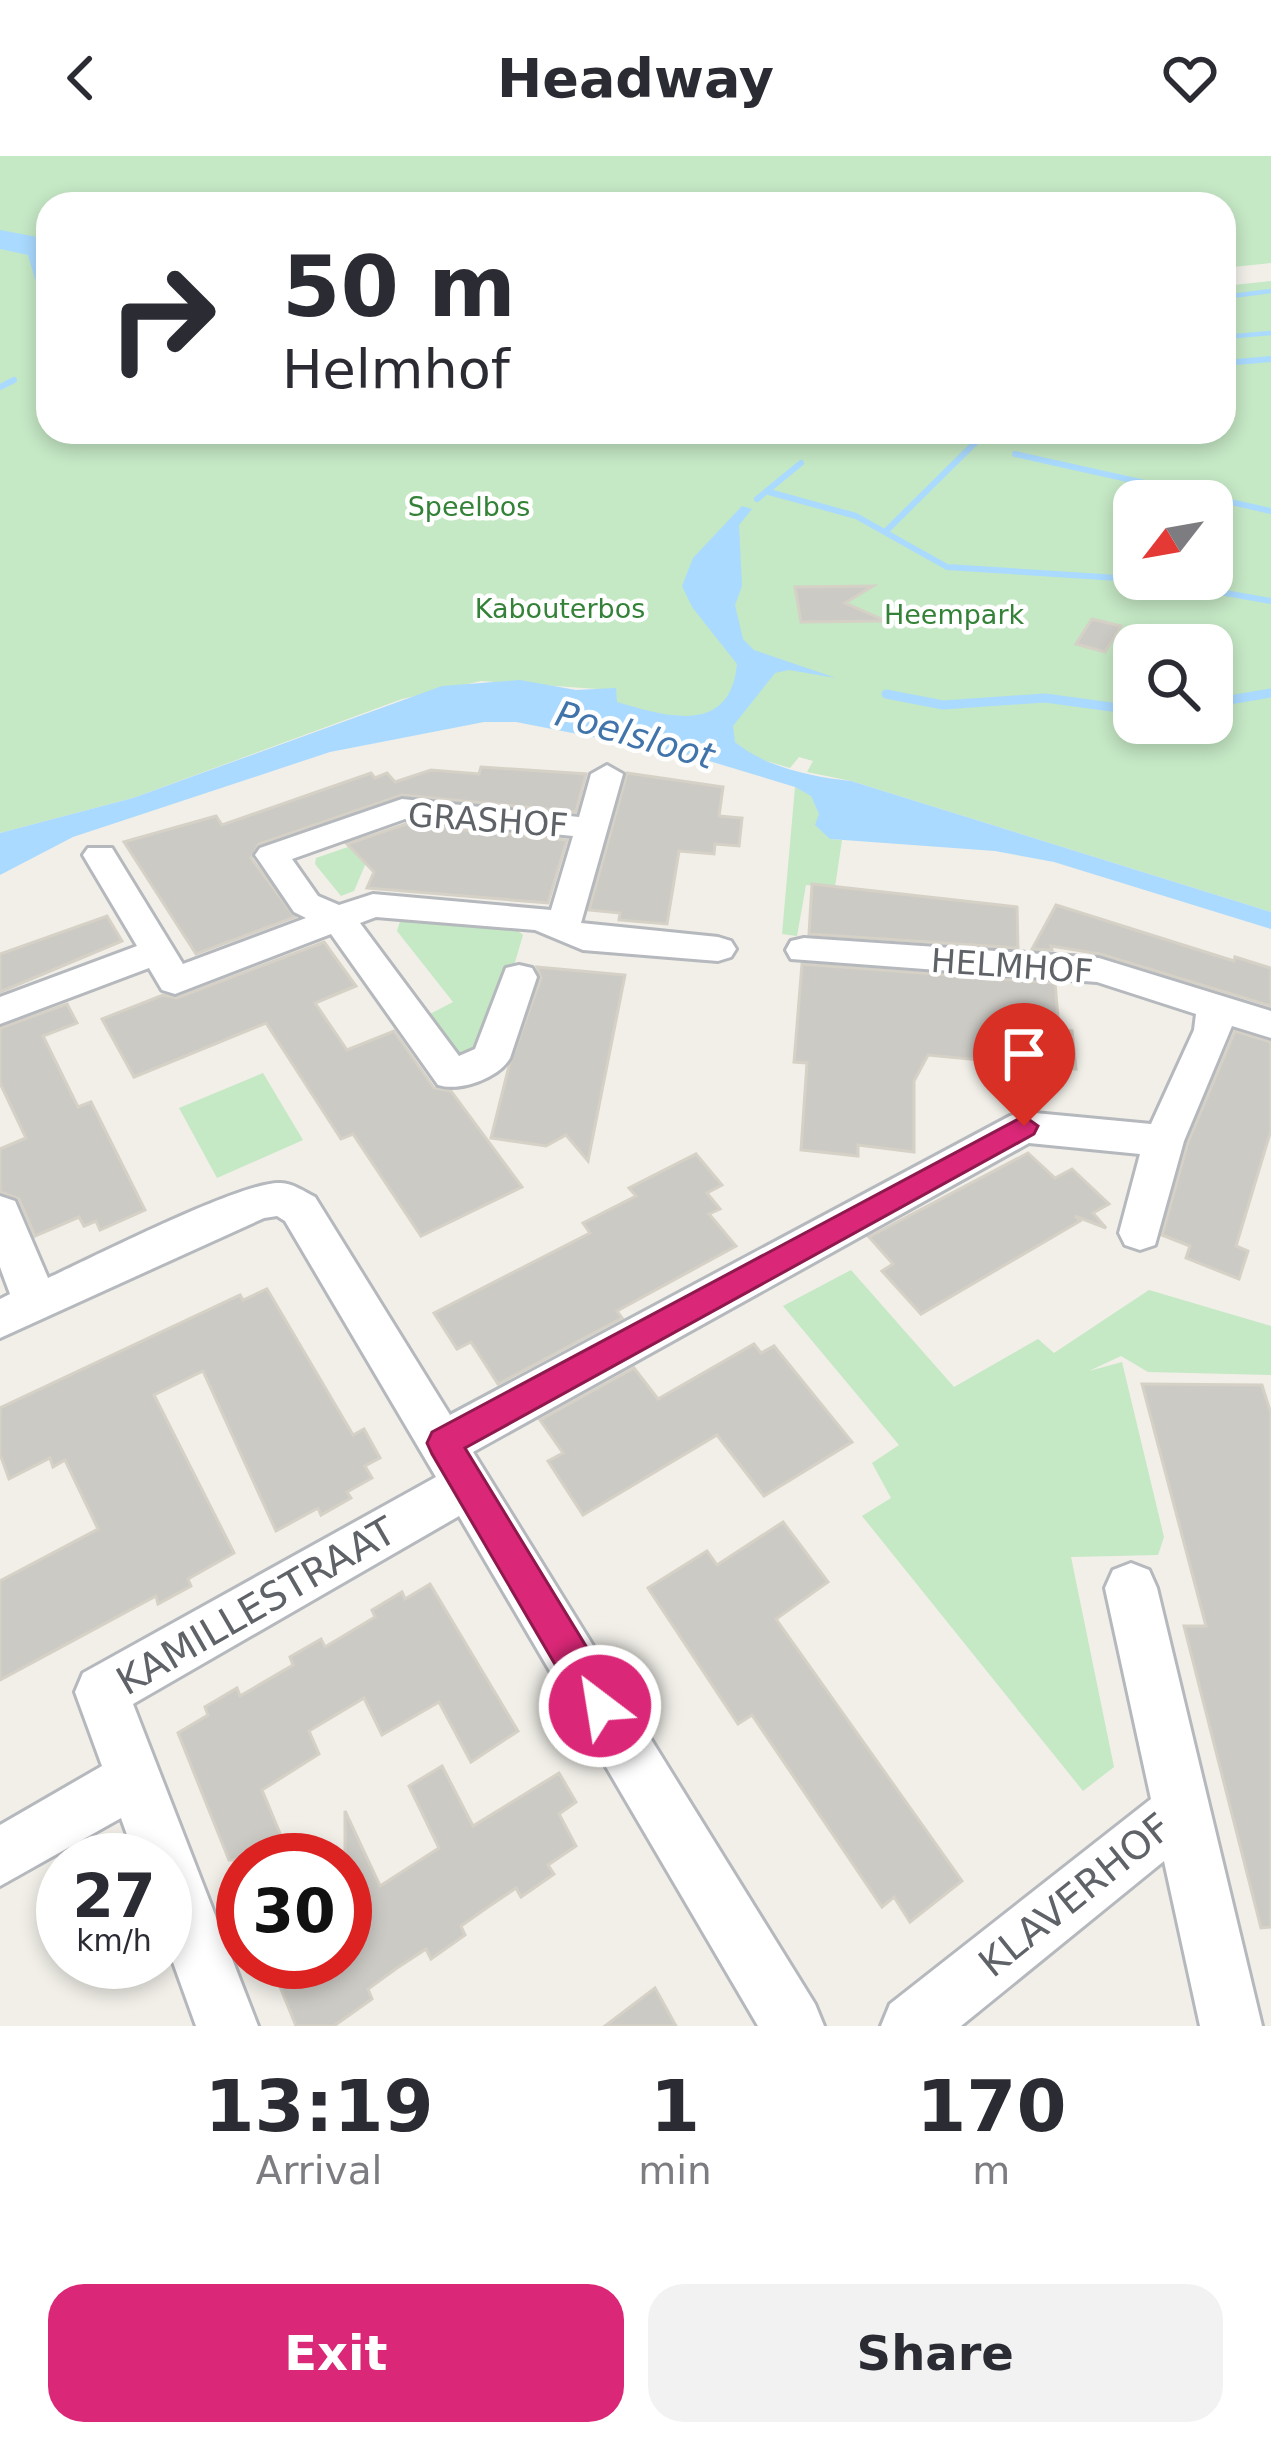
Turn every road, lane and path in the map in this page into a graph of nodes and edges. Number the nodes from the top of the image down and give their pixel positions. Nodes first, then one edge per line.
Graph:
1 (608, 774) dead end
2 (591, 828) junction
3 (100, 856) dead end
4 (339, 919) junction
5 (563, 926) junction
6 (718, 949) dead end
7 (805, 950) dead end
8 (157, 952) junction
9 (519, 977) dead end
10 (1215, 1007) junction
11 (0, 1011) edge
12 (1271, 1025) edge
13 (1164, 1142) junction
14 (0, 1214) edge
15 (1140, 1233) dead end
16 (18, 1311) edge
17 (456, 1464) junction
18 (1131, 1588) dead end
19 (135, 1778) junction
20 (1182, 1810) junction
21 (0, 1857) edge
22 (227, 2026) edge
23 (793, 2026) edge
24 (912, 2026) edge
25 (1232, 2026) edge

1 - 2 street, GRASHOF
2 - 4 street, GRASHOF
2 - 5 street, GRASHOF
3 - 8 street
4 - 5 street
4 - 8 street
4 - 9 street, GRASHOF
5 - 6 street
7 - 10 street, HELMHOF
8 - 11 street
10 - 12 street, HELMHOF
10 - 13 street
13 - 15 street
13 - 17 street
14 - 16 street
16 - 17 street
17 - 19 street, KAMILLESTRAAT
17 - 23 street
18 - 20 street, KLAVERHOF
19 - 21 street
19 - 22 street, KAMILLESTRAAT
20 - 24 street, KLAVERHOF
20 - 25 street, KLAVERHOF

